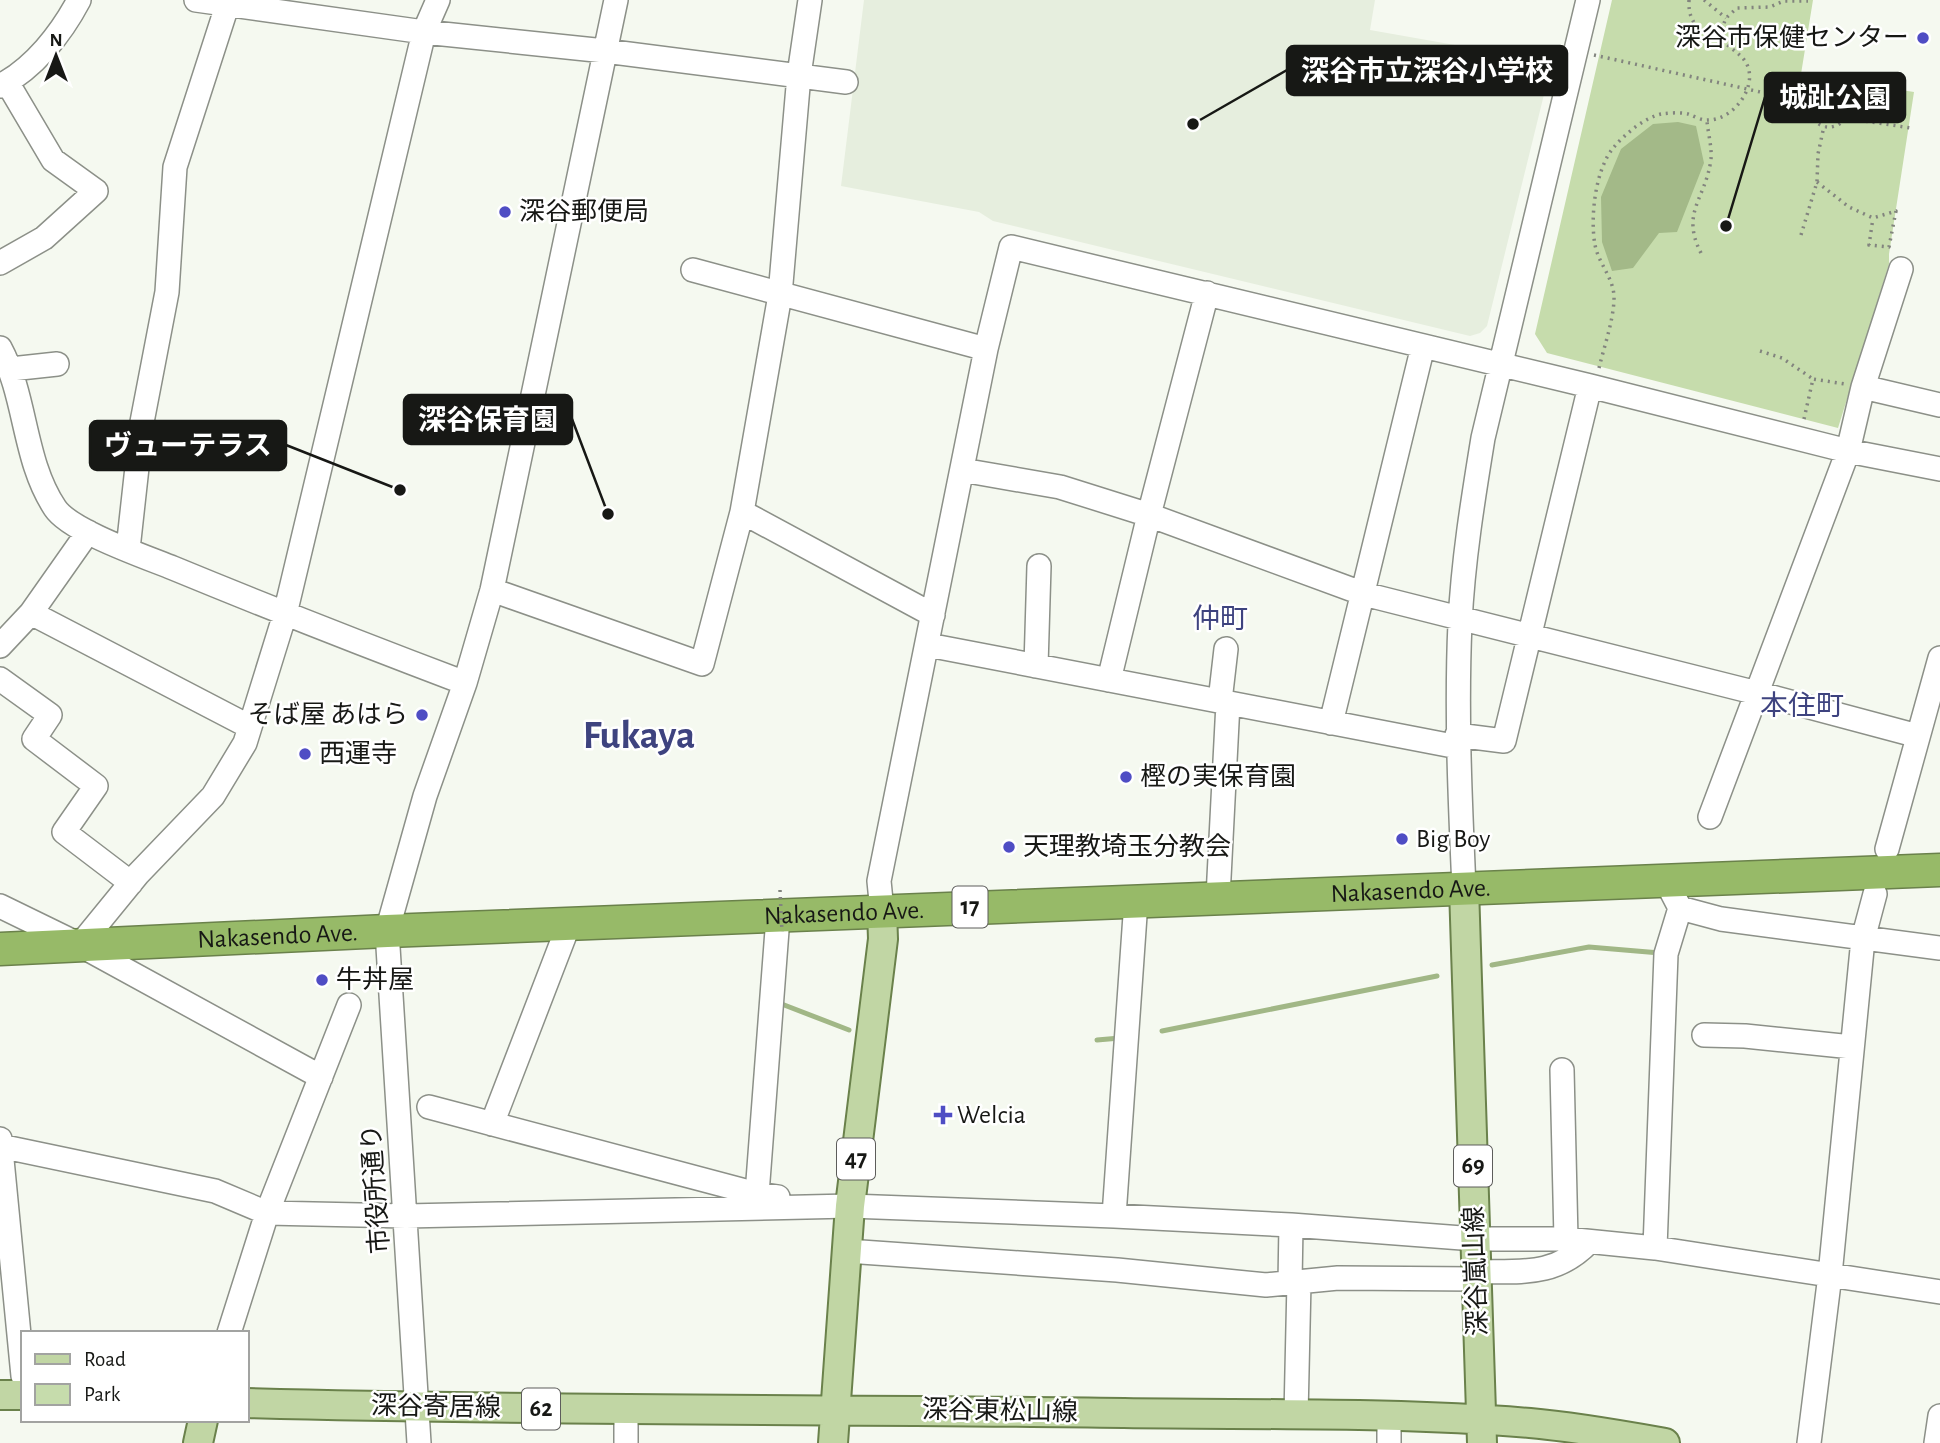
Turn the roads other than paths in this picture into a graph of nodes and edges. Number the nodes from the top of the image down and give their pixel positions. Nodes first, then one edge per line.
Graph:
1 (79, 0) edge
2 (438, 0) edge
3 (616, 0) edge
4 (810, 0) edge
5 (1588, 0) edge
6 (214, 2) edge
7 (316, 8) edge
8 (424, 32) junction
9 (605, 51) junction
10 (799, 75) junction
11 (846, 82) dead end
12 (4, 84) edge
13 (0, 262) edge
14 (1901, 269) dead end
15 (693, 270) dead end
16 (1207, 293) junction
17 (780, 295) junction
18 (1423, 346) junction
19 (0, 348) edge
20 (986, 349) junction
21 (57, 364) dead end
22 (1500, 365) junction
23 (12, 369) junction
24 (1592, 387) junction
25 (1863, 387) junction
26 (1940, 405) edge
27 (1848, 451) junction
28 (1940, 469) edge
29 (962, 470) junction
30 (742, 512) junction
31 (1149, 515) junction
32 (88, 532) junction
33 (128, 549) junction
34 (1039, 566) dead end
35 (492, 590) junction
36 (1364, 594) junction
37 (31, 614) junction
38 (285, 614) junction
39 (933, 615) junction
40 (1460, 620) junction
41 (1528, 637) junction
42 (928, 645) junction
43 (0, 646) edge
44 (1226, 649) dead end
45 (1940, 658) edge
46 (1036, 666) junction
47 (0, 679) edge
48 (1109, 680) junction
49 (465, 684) junction
50 (1757, 693) junction
51 (1224, 702) junction
52 (1331, 723) junction
53 (250, 727) junction
54 (1918, 736) junction
55 (1457, 741) junction
56 (1710, 817) dead end
57 (1887, 849) dead end
58 (1940, 870) edge
59 (1665, 879) junction
60 (131, 883) junction
61 (1464, 888) junction
62 (1875, 894) dead end
63 (1218, 897) junction
64 (1136, 901) junction
65 (0, 906) edge
66 (1680, 908) junction
67 (882, 911) junction
68 (780, 913) junction
69 (569, 924) junction
70 (387, 931) junction
71 (1863, 939) junction
72 (80, 945) junction
73 (1940, 948) edge
74 (0, 950) edge
75 (349, 1005) dead end
76 (1704, 1035) dead end
77 (1852, 1047) junction
78 (1562, 1070) dead end
79 (321, 1077) junction
80 (429, 1107) dead end
81 (492, 1124) junction
82 (0, 1144) edge
83 (757, 1194) junction
84 (850, 1206) junction
85 (267, 1213) junction
86 (406, 1216) junction
87 (1114, 1216) junction
88 (1291, 1225) junction
89 (1475, 1239) junction
90 (1577, 1240) junction
91 (1655, 1248) junction
92 (847, 1251) junction
93 (1830, 1275) junction
94 (1476, 1276) junction
95 (1294, 1283) junction
96 (1940, 1292) edge
97 (230, 1331) edge
98 (21, 1356) edge
99 (0, 1395) edge
100 (21, 1395) edge
101 (248, 1403) edge
102 (418, 1408) junction
103 (835, 1409) junction
104 (626, 1410) junction
105 (1296, 1416) junction
106 (1940, 1416) edge
107 (203, 1422) edge
108 (1389, 1430) edge
109 (1481, 1432) edge
110 (198, 1443) edge
111 (419, 1443) edge
112 (626, 1443) edge
113 (833, 1443) edge
114 (1665, 1443) edge
115 (1809, 1443) edge
116 (1936, 1443) edge

1 - 12 street
2 - 8 street
3 - 9 street, 市役所通り
4 - 10 street
5 - 22 street
6 - 7 street
6 - 33 street
7 - 8 street
8 - 9 street
8 - 38 street
9 - 10 street
9 - 35 street, 市役所通り
10 - 11 street
10 - 17 street
12 - 13 street
14 - 25 street
15 - 17 street
16 - 18 street
16 - 20 street
16 - 31 street
17 - 20 street
17 - 30 street
18 - 22 street
18 - 36 street
19 - 23 street
20 - 29 street
21 - 23 street
22 - 24 street
22 - 40 street
23 - 32 street
24 - 27 street
24 - 41 street
25 - 26 street
25 - 27 street
27 - 28 street
27 - 50 street
29 - 31 street
29 - 39 street
30 - 35 street
30 - 39 street
31 - 36 street
31 - 48 street
32 - 33 street
32 - 37 street
33 - 38 street
34 - 46 street
35 - 49 street, 市役所通り
36 - 40 street
36 - 52 street
37 - 43 street
37 - 53 street
38 - 49 street
38 - 53 street
39 - 42 street
40 - 41 street
40 - 55 street
41 - 50 street
41 - 55 street
42 - 46 street
42 - 67 street
44 - 51 street
45 - 54 street
46 - 48 street
47 - 60 street
48 - 51 street
49 - 70 street, 市役所通り
50 - 54 street
50 - 56 street
51 - 52 street
51 - 63 street
52 - 55 street
53 - 60 street
54 - 57 street
55 - 61 street
58 - 59 highway, Nakasendo Ave. / 17
59 - 61 highway, Nakasendo Ave. / 17
59 - 66 street
60 - 72 street
61 - 63 highway, Nakasendo Ave. / 17
61 - 89 main road, 深谷嵐山線 / 69
62 - 71 street
63 - 64 highway, Nakasendo Ave. / 17
64 - 67 highway, Nakasendo Ave. / 17
64 - 87 street
65 - 72 street
66 - 71 street
66 - 91 street
67 - 68 highway, Nakasendo Ave. / 17
67 - 84 main road, 47
68 - 69 highway, Nakasendo Ave. / 17
68 - 83 street
69 - 70 highway, Nakasendo Ave. / 17
69 - 81 street
70 - 72 highway, Nakasendo Ave. / 17
70 - 86 street, 市役所通り
71 - 73 street
71 - 77 street
72 - 74 highway, Nakasendo Ave. / 17
72 - 79 street
75 - 79 street
76 - 77 street
77 - 93 street
78 - 90 street
79 - 85 street
80 - 81 street
81 - 83 street
82 - 85 street
82 - 98 street
83 - 84 street
84 - 86 street
84 - 87 street
84 - 92 main road, 47
85 - 86 street
85 - 97 street
86 - 102 street, 市役所通り
87 - 88 street
88 - 89 street
88 - 95 street
89 - 90 street
89 - 94 main road, 深谷嵐山線 / 69
90 - 91 street
90 - 94 street
91 - 93 street
92 - 95 street
92 - 103 main road, 47
93 - 96 street
93 - 115 street
94 - 95 street
94 - 109 main road, 深谷嵐山線 / 69
95 - 105 street
99 - 100 main road
101 - 102 main road, 深谷寄居線 / 62
102 - 104 main road, 深谷寄居線 / 62
102 - 111 street, 市役所通り
103 - 104 main road, 深谷寄居線 / 62
103 - 105 main road, 深谷東松山線
103 - 113 main road
104 - 112 street
105 - 108 main road, 深谷東松山線
106 - 116 street
107 - 110 main road
108 - 109 main road, 深谷東松山線
109 - 114 main road, 深谷東松山線

